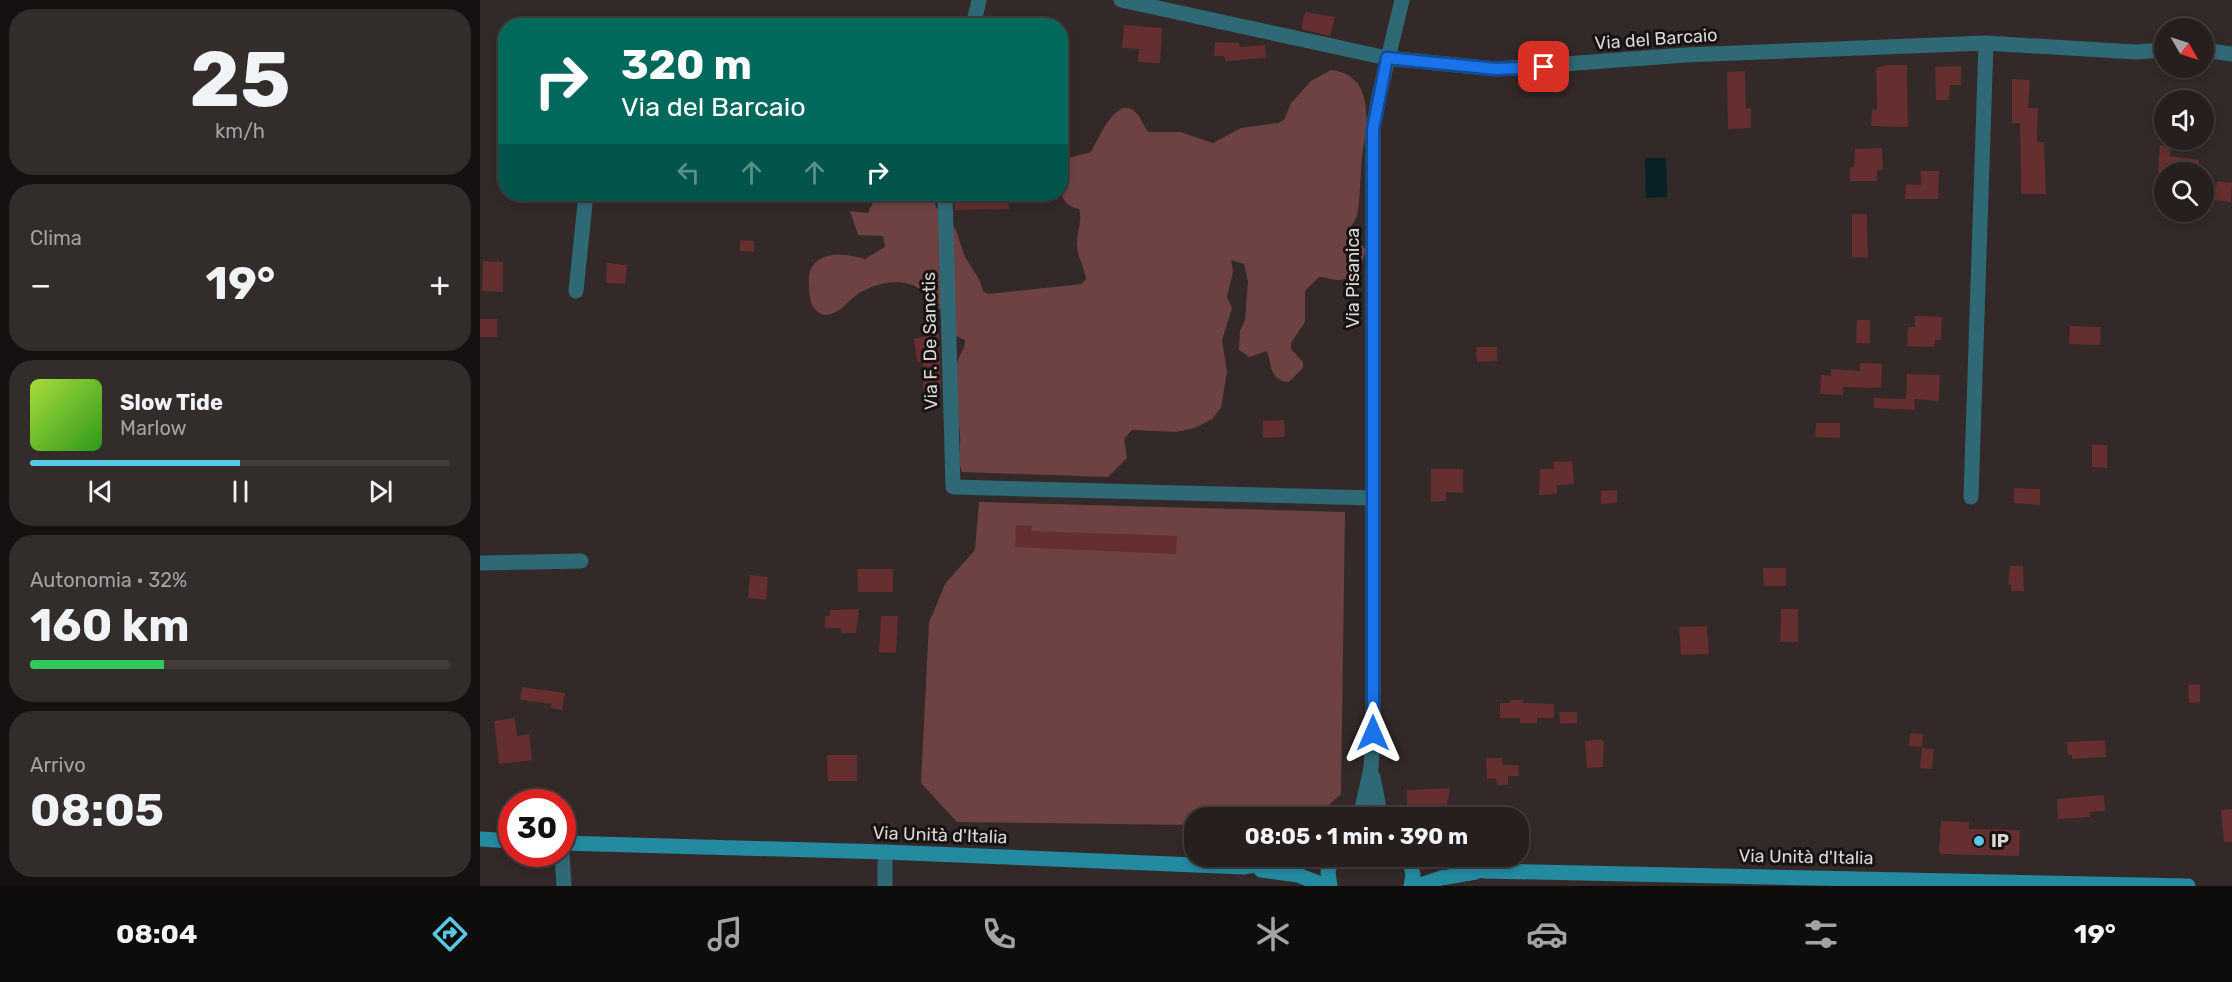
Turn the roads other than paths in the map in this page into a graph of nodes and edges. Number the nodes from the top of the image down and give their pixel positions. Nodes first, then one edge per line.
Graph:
1 (979, 0) edge
2 (1121, 0) edge
3 (1402, 0) edge
4 (975, 18) edge
5 (1986, 43) junction
6 (2154, 51) edge
7 (2214, 51) edge
8 (2232, 54) edge
9 (1387, 58) junction
10 (585, 201) edge
11 (945, 201) edge
12 (576, 291) dead end
13 (1971, 497) dead end
14 (1373, 498) junction
15 (581, 561) dead end
16 (480, 563) edge
17 (1371, 768) junction
18 (1362, 807) edge
19 (1379, 807) edge
20 (480, 839) edge
21 (498, 840) edge
22 (576, 843) edge
23 (885, 852) junction
24 (1184, 865) edge
25 (563, 867) edge
26 (1243, 867) edge
27 (1329, 867) edge
28 (1411, 867) edge
29 (1469, 867) edge
30 (1485, 871) junction
31 (564, 886) edge
32 (885, 886) edge
33 (1328, 886) edge
34 (1411, 886) edge
35 (1417, 886) edge
36 (2188, 886) edge

1 - 4 street
2 - 9 street, Via del Barcaio
3 - 9 street, Via Pisanica
5 - 6 street, Via del Barcaio
5 - 9 street, Via del Barcaio
5 - 13 street
7 - 8 street
9 - 14 street, Via Pisanica
10 - 12 street
11 - 14 street, Via F. De Sanctis
14 - 17 street, Via Pisanica
15 - 16 street
17 - 18 street, Via Pisanica
17 - 19 street, Via Pisanica
20 - 21 main road
22 - 23 main road, Via Unità d'Italia
23 - 24 main road, Via Unità d'Italia
23 - 32 street
25 - 31 street
26 - 33 main road
27 - 33 main road
28 - 34 main road
29 - 30 main road, Via Unità d'Italia
30 - 35 main road
30 - 36 main road, Via Unità d'Italia

